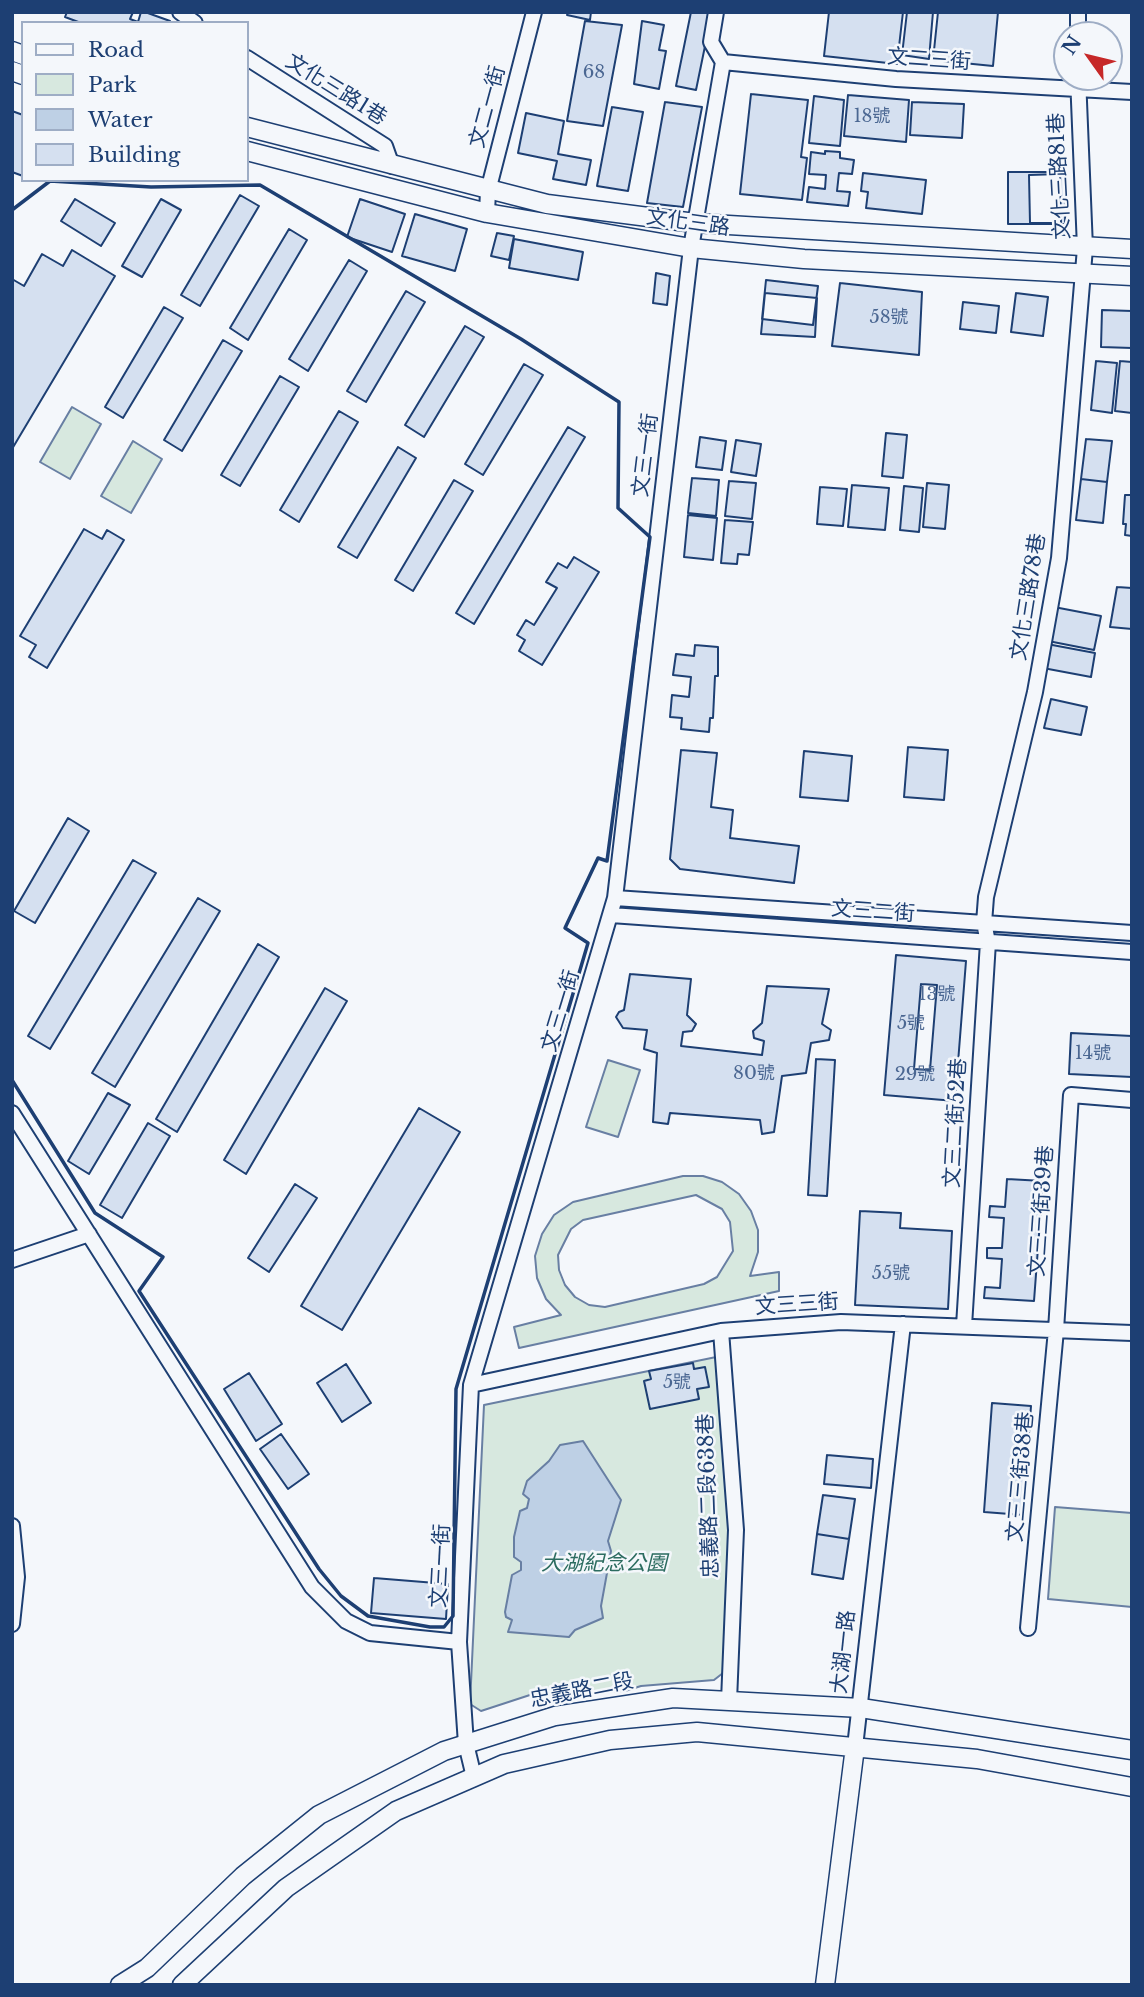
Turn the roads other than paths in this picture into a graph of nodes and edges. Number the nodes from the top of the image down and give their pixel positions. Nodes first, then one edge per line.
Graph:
1 (534, 12) edge
2 (716, 12) edge
3 (248, 59) edge
4 (723, 62) junction
5 (1053, 82) edge
6 (1078, 91) edge
7 (248, 127) edge
8 (248, 151) edge
9 (392, 166) junction
10 (488, 191) junction
11 (487, 214) junction
12 (695, 223) junction
13 (691, 248) junction
14 (1085, 248) junction
15 (1132, 249) edge
16 (1083, 273) junction
17 (1132, 275) edge
18 (615, 898) junction
19 (611, 915) junction
20 (984, 923) junction
21 (1132, 933) edge
22 (988, 942) junction
23 (1132, 951) edge
24 (1132, 1100) edge
25 (12, 1113) edge
26 (89, 1234) junction
27 (12, 1260) edge
28 (903, 1324) junction
29 (964, 1326) junction
30 (1056, 1330) junction
31 (721, 1331) junction
32 (1132, 1333) edge
33 (471, 1385) junction
34 (12, 1526) edge
35 (12, 1624) edge
36 (1028, 1628) dead end
37 (459, 1642) junction
38 (729, 1701) junction
39 (861, 1708) junction
40 (466, 1744) junction
41 (855, 1747) junction
42 (1132, 1750) edge
43 (474, 1777) junction
44 (1132, 1787) edge
45 (120, 1985) edge
46 (182, 1985) edge
47 (825, 1985) edge

1 - 10 street, 文二一街
2 - 4 street
3 - 9 street, 文化三路1巷
4 - 5 street, 文二三街
4 - 12 street, 文三一街
6 - 14 street, 文化三路81巷
7 - 9 street, 文化三路
8 - 11 street, 文化三路
9 - 10 street, 文化三路
10 - 11 street, 文二一街
10 - 12 street, 文化三路
11 - 13 street, 文化三路
12 - 13 street, 文三一街
12 - 14 street, 文化三路
13 - 16 street, 文化三路
13 - 18 street, 文三一街
14 - 15 street, 文化三路
14 - 16 street, 文化三路81巷
16 - 17 street, 文化三路
16 - 20 street, 文化三路78巷
18 - 19 street, 文三一街
18 - 20 street, 文三二街
19 - 22 street, 文三二街
19 - 33 street, 文三一街
20 - 21 street, 文三二街
20 - 22 street, 文三二街52巷
22 - 23 street, 文三二街
22 - 29 street, 文三二街52巷
24 - 30 street, 文三三街39巷
25 - 26 street
26 - 27 street
26 - 37 street
28 - 29 street, 文三三街
28 - 31 street, 文三三街
28 - 39 street, 大湖一路
29 - 30 street, 文三三街
30 - 32 street, 文三三街
30 - 36 street, 文三三街38巷
31 - 33 street, 文三三街
31 - 38 street, 忠義路二段638巷
33 - 37 street, 文三一街
34 - 35 street
37 - 40 street, 文三一街
38 - 39 street, 忠義路二段
38 - 40 street, 忠義路二段
39 - 41 street, 大湖一路
39 - 42 street, 忠義路二段
40 - 43 street, 文三一街
40 - 45 street, 忠義路二段
41 - 43 street
41 - 44 street
41 - 47 street, 大湖一路
43 - 46 street

